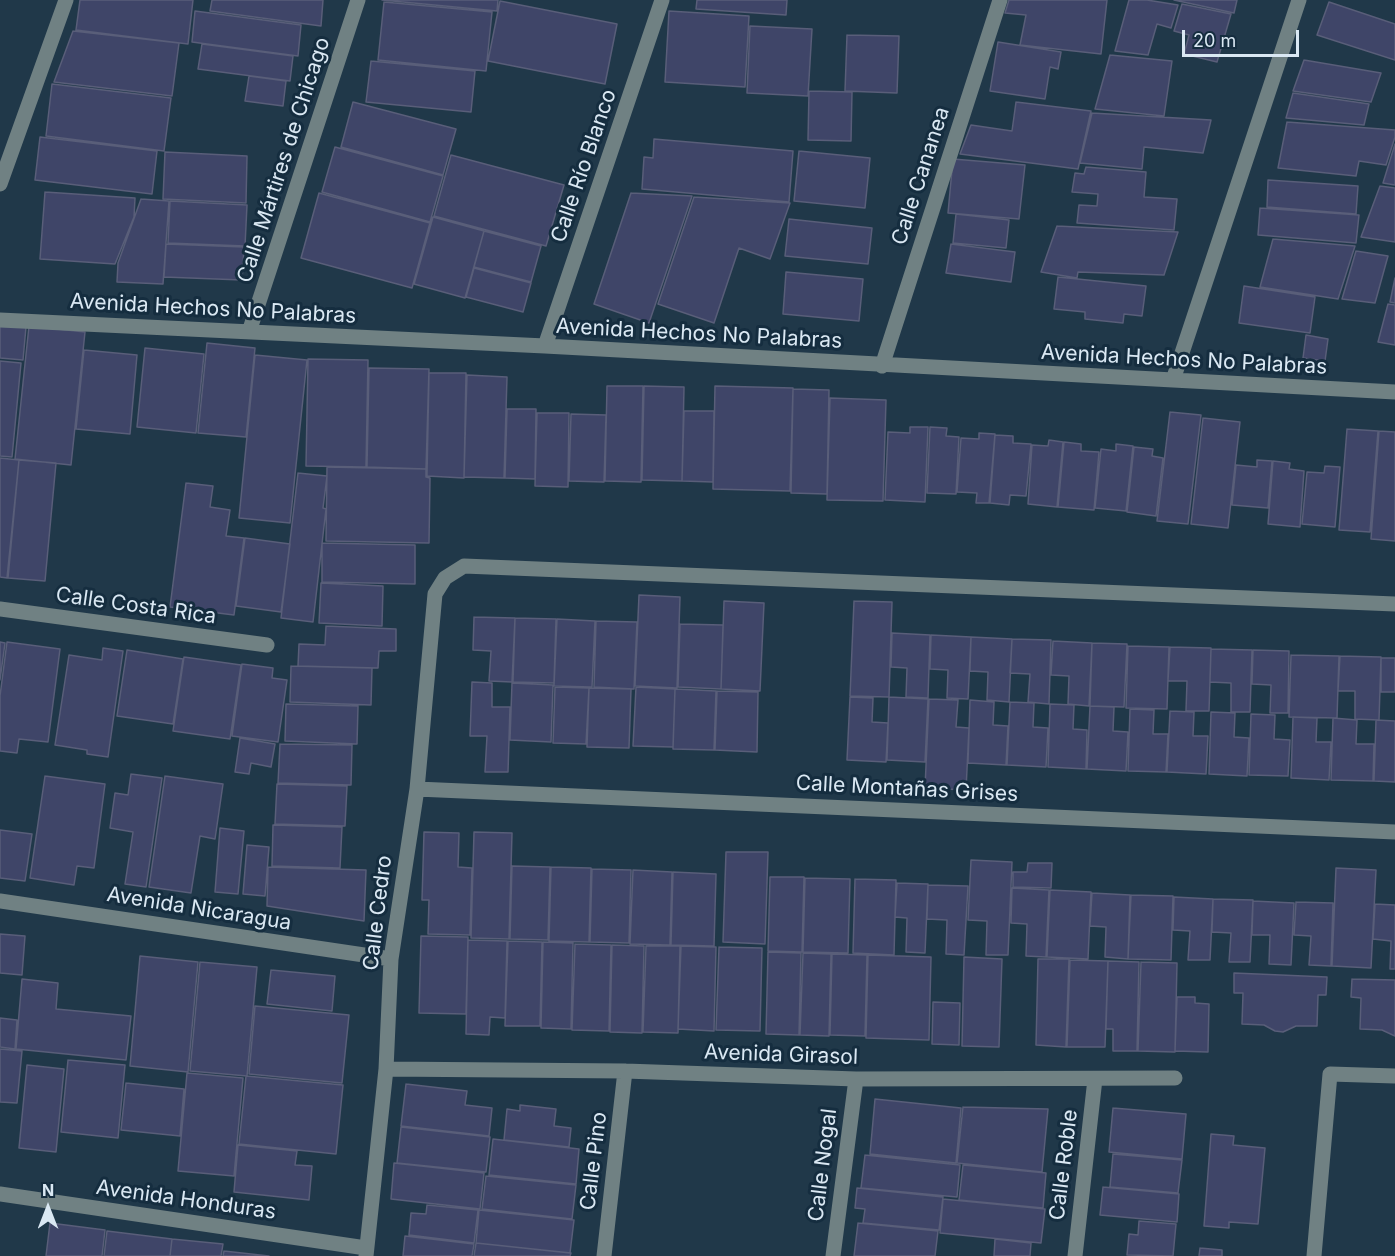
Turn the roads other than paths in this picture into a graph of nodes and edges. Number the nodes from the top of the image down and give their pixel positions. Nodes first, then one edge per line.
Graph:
1 (66, 0) edge
2 (358, 0) edge
3 (662, 0) edge
4 (1000, 0) edge
5 (1299, 0) edge
6 (0, 184) edge
7 (0, 320) edge
8 (249, 332) junction
9 (545, 346) junction
10 (882, 366) junction
11 (1173, 380) junction
12 (1395, 392) edge
13 (1395, 604) edge
14 (0, 609) edge
15 (267, 645) dead end
16 (417, 789) junction
17 (1395, 832) edge
18 (0, 901) edge
19 (391, 959) junction
20 (386, 1069) junction
21 (625, 1071) junction
22 (1395, 1076) edge
23 (1175, 1078) dead end
24 (856, 1079) junction
25 (1095, 1079) junction
26 (0, 1194) edge
27 (366, 1252) edge
28 (604, 1256) edge
29 (833, 1256) edge
30 (1075, 1256) edge
31 (1314, 1256) edge

1 - 6 street
2 - 8 street, Calle Mártires de Chicago
3 - 9 street, Calle Río Blanco
4 - 10 street, Calle Cananea
5 - 11 street
7 - 8 street, Avenida Hechos No Palabras
8 - 9 street, Avenida Hechos No Palabras
9 - 10 street, Avenida Hechos No Palabras
10 - 11 street, Avenida Hechos No Palabras
11 - 12 street, Avenida Hechos No Palabras
13 - 16 street, Calle Cedro
14 - 15 street, Calle Costa Rica
16 - 17 street, Calle Montañas Grises
16 - 19 street, Calle Cedro
18 - 19 street, Avenida Nicaragua
19 - 20 street, Calle Cedro
20 - 21 street, Avenida Girasol
20 - 27 street, Calle Cedro
21 - 24 street, Avenida Girasol
21 - 28 street, Calle Pino
22 - 31 street
23 - 25 street, Avenida Girasol
24 - 25 street, Avenida Girasol
24 - 29 street, Calle Nogal
25 - 30 street, Calle Roble
26 - 27 street, Avenida Honduras

